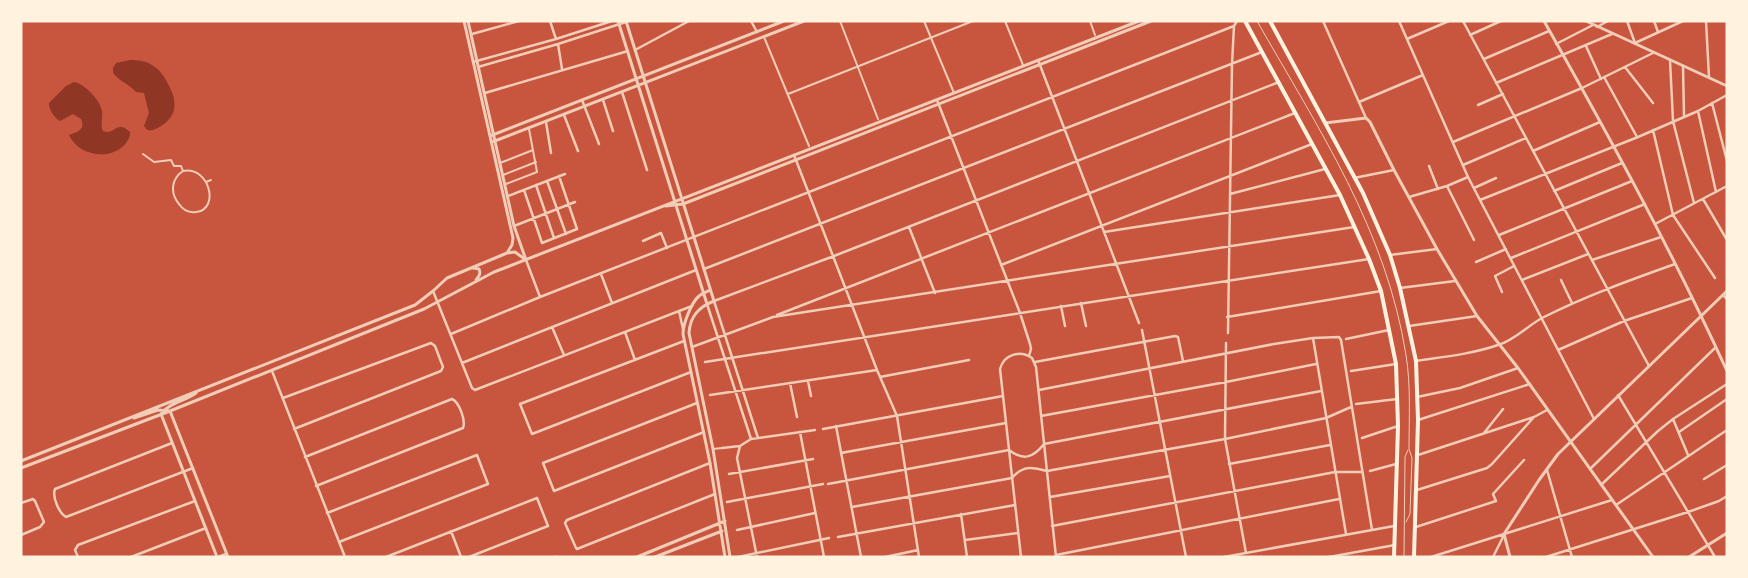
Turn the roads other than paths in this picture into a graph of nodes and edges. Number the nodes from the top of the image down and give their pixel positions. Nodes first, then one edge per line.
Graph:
1 (464, 21) edge
2 (468, 21) edge
3 (519, 21) edge
4 (550, 21) edge
5 (612, 21) edge
6 (626, 21) edge
7 (689, 21) edge
8 (751, 21) edge
9 (784, 21) edge
10 (804, 21) edge
11 (840, 21) edge
12 (924, 21) edge
13 (974, 21) edge
14 (1005, 21) edge
15 (1090, 21) edge
16 (1139, 21) edge
17 (1151, 21) edge
18 (1237, 21) edge
19 (1245, 21) edge
20 (1257, 21) edge
21 (1270, 21) edge
22 (1323, 21) edge
23 (1399, 21) edge
24 (1450, 21) edge
25 (1463, 21) edge
26 (1501, 21) edge
27 (1544, 21) edge
28 (1586, 21) edge
29 (1608, 21) edge
30 (1627, 21) edge
31 (1654, 21) edge
32 (1683, 21) edge
33 (1706, 21) edge
34 (619, 23) edge
35 (1234, 26) junction
36 (1595, 26) junction
37 (1549, 31) junction
38 (757, 32) junction
39 (1658, 32) junction
40 (1613, 33) junction
41 (472, 34) junction
42 (1095, 35) dead end
43 (1470, 35) junction
44 (764, 36) junction
45 (931, 38) junction
46 (556, 39) junction
47 (1407, 39) junction
48 (1635, 43) junction
49 (558, 44) junction
50 (1556, 44) junction
51 (1586, 46) junction
52 (635, 50) junction
53 (628, 51) junction
54 (1262, 52) junction
55 (1654, 52) junction
56 (1563, 55) junction
57 (1484, 59) junction
58 (1670, 59) junction
59 (478, 60) junction
60 (1038, 60) junction
61 (473, 62) junction
62 (1232, 64) junction
63 (1040, 65) junction
64 (858, 66) junction
65 (1023, 66) junction
66 (1683, 66) junction
67 (480, 67) junction
68 (1625, 67) junction
69 (474, 68) junction
70 (562, 69) junction
71 (1423, 75) junction
72 (643, 76) junction
73 (1709, 77) junction
74 (1602, 78) junction
75 (636, 79) junction
76 (1279, 82) junction
77 (646, 83) junction
78 (1496, 83) junction
79 (638, 86) junction
80 (1727, 86) edge
81 (1582, 88) junction
82 (622, 92) junction
83 (485, 93) junction
84 (954, 93) junction
85 (788, 94) junction
86 (1502, 94) junction
87 (1727, 95) edge
88 (1052, 98) junction
89 (582, 100) junction
90 (602, 100) junction
91 (937, 100) junction
92 (1232, 102) junction
93 (1359, 102) junction
94 (1653, 103) dead end
95 (1712, 103) junction
96 (939, 105) junction
97 (1478, 105) dead end
98 (584, 107) junction
99 (1698, 111) junction
100 (1295, 113) junction
101 (564, 115) junction
102 (1684, 116) junction
103 (1515, 117) junction
104 (1366, 118) junction
105 (878, 119) dead end
106 (1673, 120) junction
107 (528, 121) junction
108 (546, 122) junction
109 (1600, 122) junction
110 (1324, 123) junction
111 (529, 129) junction
112 (1064, 130) junction
113 (1652, 130) junction
114 (613, 131) dead end
115 (492, 135) junction
116 (952, 137) junction
117 (1638, 137) junction
118 (1231, 138) junction
119 (1526, 138) junction
120 (494, 142) junction
121 (1452, 142) junction
122 (1313, 143) junction
123 (599, 144) dead end
124 (809, 146) dead end
125 (1614, 147) junction
126 (533, 150) junction
127 (578, 151) dead end
128 (1533, 151) junction
129 (551, 153) dead end
130 (143, 154) dead end
131 (794, 155) junction
132 (796, 160) junction
133 (1727, 161) edge
134 (500, 162) junction
135 (536, 162) junction
136 (1077, 162) junction
137 (1623, 163) junction
138 (1463, 165) junction
139 (174, 166) junction
140 (1429, 166) dead end
141 (964, 168) junction
142 (1326, 168) junction
143 (171, 170) dead end
144 (647, 170) dead end
145 (1394, 170) junction
146 (183, 171) junction
147 (565, 174) dead end
148 (1230, 174) junction
149 (1546, 174) junction
150 (503, 175) junction
151 (559, 176) junction
152 (172, 177) dead end
153 (1468, 177) junction
154 (1354, 178) junction
155 (1496, 178) dead end
156 (175, 179) junction
157 (211, 180) dead end
158 (547, 181) junction
159 (1632, 181) junction
160 (206, 182) junction
161 (505, 184) junction
162 (536, 186) junction
163 (1447, 186) junction
164 (1727, 186) edge
165 (1474, 188) junction
166 (1438, 189) junction
167 (524, 190) junction
168 (1554, 191) junction
169 (1716, 192) junction
170 (809, 193) junction
171 (1089, 194) junction
172 (1230, 194) junction
173 (1340, 195) junction
174 (508, 196) junction
175 (1409, 197) junction
176 (681, 198) junction
177 (1703, 199) junction
178 (977, 200) junction
179 (1480, 200) junction
180 (575, 202) dead end
181 (675, 203) junction
182 (1694, 203) junction
183 (568, 204) junction
184 (683, 204) junction
185 (1645, 204) junction
186 (557, 209) junction
187 (1563, 209) junction
188 (1230, 212) junction
189 (546, 214) junction
190 (1673, 215) junction
191 (534, 218) junction
192 (821, 224) junction
193 (1101, 224) junction
194 (1655, 224) junction
195 (514, 226) junction
196 (909, 226) junction
197 (1356, 227) junction
198 (989, 232) junction
199 (1104, 232) junction
200 (1576, 232) junction
201 (566, 234) junction
202 (1499, 235) junction
203 (1662, 237) junction
204 (554, 238) junction
205 (694, 238) junction
206 (643, 240) dead end
207 (687, 240) junction
208 (1474, 240) dead end
209 (1727, 240) edge
210 (1229, 246) junction
211 (667, 248) junction
212 (1437, 249) junction
213 (1506, 249) junction
214 (507, 253) junction
215 (1588, 254) junction
216 (1390, 255) junction
217 (834, 256) junction
218 (1511, 258) junction
219 (922, 259) junction
220 (1369, 259) junction
221 (526, 260) junction
222 (1592, 260) junction
223 (1476, 262) dead end
224 (1117, 264) junction
225 (1675, 264) junction
226 (1002, 265) junction
227 (1514, 266) junction
228 (469, 268) junction
229 (704, 269) junction
230 (696, 270) junction
231 (601, 274) junction
232 (1715, 278) dead end
233 (1455, 280) junction
234 (1561, 280) dead end
235 (476, 281) junction
236 (1008, 281) junction
237 (1521, 281) junction
238 (1228, 282) junction
239 (846, 288) junction
240 (1400, 288) junction
241 (1606, 288) junction
242 (710, 290) junction
243 (433, 291) junction
244 (1381, 291) junction
245 (1727, 291) edge
246 (935, 292) junction
247 (1502, 292) dead end
248 (703, 293) junction
249 (1723, 295) junction
250 (540, 297) junction
251 (1130, 297) junction
252 (1692, 298) junction
253 (1727, 299) edge
254 (438, 301) junction
255 (714, 301) junction
256 (612, 303) junction
257 (1082, 303) junction
258 (707, 304) junction
259 (1572, 304) junction
260 (852, 305) junction
261 (693, 306) junction
262 (1061, 306) junction
263 (679, 311) junction
264 (1020, 313) junction
265 (1227, 316) junction
266 (1477, 316) junction
267 (1702, 316) junction
268 (773, 317) junction
269 (1541, 318) junction
270 (1624, 321) junction
271 (1139, 323) dead end
272 (552, 326) junction
273 (1065, 326) dead end
274 (1086, 326) dead end
275 (1409, 326) junction
276 (683, 330) junction
277 (1142, 330) dead end
278 (1389, 330) junction
279 (624, 332) junction
280 (1228, 333) dead end
281 (451, 334) junction
282 (724, 334) junction
283 (717, 337) junction
284 (865, 338) junction
285 (1313, 338) junction
286 (1346, 338) dead end
287 (684, 342) junction
288 (1144, 342) junction
289 (1226, 343) dead end
290 (1500, 345) junction
291 (691, 347) junction
292 (1716, 347) junction
293 (1558, 350) junction
294 (1226, 353) junction
295 (564, 355) junction
296 (1029, 356) junction
297 (733, 358) junction
298 (725, 359) junction
299 (635, 360) junction
300 (968, 360) dead end
301 (1183, 361) junction
302 (1416, 361) junction
303 (705, 362) dead end
304 (1035, 362) junction
305 (462, 363) junction
306 (1316, 364) junction
307 (1396, 364) junction
308 (1649, 366) junction
309 (1518, 368) junction
310 (1149, 369) junction
311 (878, 370) junction
312 (272, 371) junction
313 (1351, 371) dead end
314 (1727, 371) edge
315 (691, 372) junction
316 (880, 377) junction
317 (808, 380) junction
318 (1226, 382) junction
319 (790, 383) junction
320 (1530, 384) junction
321 (1727, 384) edge
322 (201, 390) junction
323 (743, 390) junction
324 (1038, 390) junction
325 (735, 391) junction
326 (1321, 391) junction
327 (710, 395) dead end
328 (1154, 395) junction
329 (1618, 395) junction
330 (811, 396) dead end
331 (1003, 396) junction
332 (1418, 396) junction
333 (282, 398) junction
334 (1398, 399) junction
335 (1727, 399) edge
336 (697, 402) junction
337 (1356, 404) dead end
338 (1351, 407) junction
339 (1225, 409) junction
340 (1503, 409) dead end
341 (165, 410) junction
342 (1547, 410) junction
343 (170, 411) junction
344 (161, 414) junction
345 (897, 416) junction
346 (1041, 416) junction
347 (797, 417) dead end
348 (1534, 417) junction
349 (1326, 418) junction
350 (1594, 419) junction
351 (1673, 419) junction
352 (1418, 420) junction
353 (121, 421) junction
354 (1160, 422) junction
355 (1006, 424) junction
356 (1636, 424) junction
357 (836, 426) junction
358 (1398, 426) junction
359 (294, 429) junction
360 (823, 429) dead end
361 (815, 430) dead end
362 (1727, 430) edge
363 (704, 432) junction
364 (800, 432) junction
365 (1679, 432) junction
366 (1483, 434) junction
367 (758, 438) junction
368 (1362, 438) dead end
369 (751, 439) junction
370 (1225, 439) junction
371 (1571, 441) junction
372 (1646, 442) junction
373 (172, 443) junction
374 (900, 443) junction
375 (1044, 444) junction
376 (1330, 445) junction
377 (740, 446) junction
378 (722, 448) joint
379 (1165, 449) junction
380 (1409, 449) junction
381 (713, 450) junction
382 (1009, 450) junction
383 (841, 453) junction
384 (1418, 455) junction
385 (1688, 455) junction
386 (305, 457) junction
387 (813, 459) dead end
388 (21, 460) edge
389 (1524, 460) dead end
390 (805, 461) junction
391 (710, 463) junction
392 (1229, 464) junction
393 (1396, 464) junction
394 (1727, 464) edge
395 (21, 468) edge
396 (193, 468) junction
397 (1590, 469) junction
398 (905, 470) junction
399 (1370, 470) dead end
400 (1547, 470) junction
401 (1047, 471) junction
402 (184, 472) junction
403 (740, 472) junction
404 (1335, 472) junction
405 (1362, 472) junction
406 (1664, 472) junction
407 (730, 474) dead end
408 (1170, 476) junction
409 (1012, 478) junction
410 (1704, 479) dead end
411 (846, 480) junction
412 (823, 484) dead end
413 (828, 484) dead end
414 (1601, 484) junction
415 (316, 486) junction
416 (810, 487) junction
417 (1417, 490) junction
418 (1234, 492) junction
419 (715, 494) junction
420 (909, 496) junction
421 (1727, 496) edge
422 (1050, 497) junction
423 (746, 499) junction
424 (1339, 499) junction
425 (1612, 500) junction
426 (195, 501) junction
427 (727, 502) joint
428 (1175, 502) junction
429 (21, 503) edge
430 (722, 503) junction
431 (1015, 505) junction
432 (1616, 505) junction
433 (852, 507) junction
434 (1688, 512) junction
435 (327, 513) junction
436 (816, 513) junction
437 (961, 514) junction
438 (1560, 516) junction
439 (1240, 519) junction
440 (725, 521) junction
441 (1406, 522) junction
442 (720, 524) junction
443 (914, 524) junction
444 (752, 526) junction
445 (1052, 526) junction
446 (1395, 526) junction
447 (711, 527) junction
448 (1416, 527) junction
449 (206, 528) junction
450 (1633, 529) junction
451 (726, 530) junction
452 (737, 530) dead end
453 (1180, 530) junction
454 (1372, 530) junction
455 (451, 531) junction
456 (721, 531) junction
457 (1018, 533) junction
458 (1727, 533) edge
459 (21, 534) edge
460 (713, 534) junction
461 (856, 534) junction
462 (1346, 534) junction
463 (1504, 534) junction
464 (838, 537) dead end
465 (829, 538) dead end
466 (821, 540) junction
467 (965, 540) junction
468 (339, 542) junction
469 (1708, 544) junction
470 (1395, 545) junction
471 (918, 550) junction
472 (1569, 550) junction
473 (1246, 553) junction
474 (227, 555) edge
475 (757, 555) edge
476 (1056, 556) edge
477 (1334, 556) edge
478 (78, 557) edge
479 (131, 557) edge
480 (217, 557) edge
481 (344, 557) edge
482 (386, 557) edge
483 (461, 557) edge
484 (469, 557) edge
485 (638, 557) edge
486 (655, 557) edge
487 (725, 557) edge
488 (730, 557) edge
489 (737, 557) edge
490 (824, 557) edge
491 (861, 557) edge
492 (885, 557) edge
493 (919, 557) edge
494 (967, 557) edge
495 (1021, 557) edge
496 (1186, 557) edge
497 (1224, 557) edge
498 (1330, 557) edge
499 (1394, 557) edge
500 (1404, 557) edge
501 (1414, 557) edge
502 (1431, 557) edge
503 (1493, 557) edge
504 (1510, 557) edge
505 (1546, 557) edge
506 (1572, 557) edge
507 (1653, 557) edge
508 (1689, 557) edge
509 (1715, 557) edge

1 - 61 street
2 - 41 street
3 - 41 street
4 - 46 street
5 - 46 street
6 - 34 street
6 - 52 street
7 - 52 street
8 - 38 street
9 - 38 street
10 - 44 street
11 - 64 street
12 - 45 street
13 - 45 street
14 - 65 street
15 - 42 street
16 - 60 street
17 - 63 street
18 - 35 street
19 - 54 main road
20 - 380 lane
21 - 110 main road
22 - 93 street
23 - 47 street
24 - 47 street
25 - 43 street
26 - 43 street
27 - 37 street
28 - 36 street
29 - 36 street
30 - 48 street
31 - 39 street
32 - 39 street
33 - 73 street
34 - 49 street
34 - 53 street
35 - 62 street
35 - 88 street
36 - 40 street
36 - 50 street
37 - 50 street
37 - 57 street
38 - 72 street
39 - 48 street
40 - 48 street
40 - 51 street
41 - 59 street
43 - 57 street
44 - 77 street
44 - 85 street
45 - 64 street
45 - 84 street
46 - 59 street
47 - 71 street
48 - 55 street
49 - 67 street
49 - 70 street
50 - 56 street
51 - 56 street
51 - 74 street
52 - 72 street
53 - 70 street
53 - 75 street
54 - 62 street
54 - 76 main road
55 - 58 street
55 - 68 street
56 - 78 street
56 - 81 street
57 - 78 street
58 - 66 street
58 - 106 street
59 - 61 street
59 - 67 street
60 - 63 street
60 - 65 street
61 - 69 street
62 - 92 street
62 - 112 street
63 - 88 street
63 - 96 street
64 - 85 street
64 - 105 street
65 - 84 street
66 - 73 street
66 - 102 street
67 - 69 street
67 - 83 street
68 - 74 street
68 - 94 street
69 - 115 street
70 - 83 street
71 - 93 street
71 - 121 street
72 - 75 street
72 - 77 street
73 - 80 street
74 - 81 street
74 - 117 street
75 - 79 street
75 - 89 street
76 - 92 street
76 - 100 main road
77 - 79 street
77 - 176 street
78 - 86 street
79 - 82 street
79 - 181 street
81 - 103 street
81 - 109 street
82 - 90 street
82 - 144 street
83 - 115 street
84 - 91 street
85 - 124 street
86 - 97 street
86 - 103 street
87 - 95 street
88 - 112 street
88 - 116 street
89 - 98 street
89 - 107 street
90 - 98 street
90 - 114 street
91 - 96 street
91 - 131 street
92 - 118 street
92 - 136 street
93 - 104 street
95 - 99 street
95 - 133 street
96 - 116 street
96 - 132 street
98 - 101 street
98 - 123 street
99 - 102 street
99 - 169 street
100 - 118 street
100 - 122 main road
101 - 108 street
101 - 127 street
102 - 106 street
103 - 119 street
103 - 121 street
104 - 110 street
104 - 145 street
106 - 113 street
106 - 182 street
107 - 111 street
107 - 115 street
108 - 111 street
108 - 129 street
109 - 125 street
109 - 128 street
110 - 154 main road
111 - 120 street
111 - 126 street
112 - 136 street
112 - 141 street
113 - 117 street
113 - 190 street
115 - 120 street
116 - 141 street
116 - 170 street
117 - 125 street
118 - 148 street
118 - 171 street
119 - 128 street
119 - 138 street
120 - 134 street
120 - 214 street
121 - 138 street
122 - 142 main road
122 - 148 street
125 - 137 street
125 - 149 street
126 - 134 street
126 - 135 street
128 - 149 street
130 - 139 street
131 - 132 street
131 - 176 street
132 - 170 street
132 - 184 street
134 - 150 street
135 - 150 street
135 - 161 street
136 - 171 street
136 - 178 street
137 - 159 street
137 - 168 street
138 - 153 street
139 - 143 street
139 - 146 street
140 - 166 street
141 - 178 street
141 - 192 street
142 - 172 street
142 - 173 main road
145 - 154 street
145 - 175 street
146 - 156 street
146 - 160 street
147 - 151 street
148 - 172 street
148 - 193 street
149 - 168 street
149 - 179 street
150 - 161 street
151 - 158 street
151 - 183 street
152 - 156 street
153 - 163 street
153 - 165 street
154 - 216 main road
155 - 165 street
156 - 160 street
157 - 160 street
158 - 162 street
158 - 186 street
159 - 185 street
159 - 187 street
161 - 174 street
162 - 167 street
162 - 189 street
163 - 166 street
163 - 208 street
164 - 169 street
165 - 179 street
166 - 175 street
167 - 174 street
167 - 191 street
168 - 187 street
169 - 177 street
170 - 192 street
170 - 205 street
171 - 193 street
171 - 198 street
172 - 188 street
173 - 188 street
173 - 197 main road
174 - 195 street
175 - 212 street
176 - 181 street
176 - 184 street
177 - 182 street
177 - 209 street
178 - 196 street
178 - 198 street
179 - 202 street
180 - 183 street
181 - 184 street
181 - 207 street
181 - 221 street
182 - 190 street
183 - 186 street
183 - 201 street
184 - 205 street
185 - 194 street
185 - 200 street
186 - 189 street
186 - 201 street
187 - 200 street
187 - 202 street
188 - 199 street
188 - 210 street
189 - 191 street
189 - 204 street
190 - 194 street
190 - 232 street
191 - 195 street
191 - 204 street
192 - 217 street
192 - 229 street
193 - 199 street
193 - 226 street
194 - 203 street
195 - 221 street
196 - 217 street
196 - 219 street
197 - 210 street
197 - 220 main road
198 - 219 street
198 - 226 street
199 - 224 street
200 - 215 street
200 - 218 street
201 - 204 street
202 - 213 street
203 - 222 street
203 - 225 street
205 - 207 street
205 - 229 street
206 - 211 street
207 - 211 street
207 - 230 street
210 - 224 street
210 - 238 street
211 - 231 street
212 - 216 street
212 - 233 street
213 - 218 street
213 - 223 street
214 - 221 street
214 - 228 street
215 - 222 street
215 - 237 street
216 - 240 main road
217 - 239 street
217 - 255 street
218 - 227 street
219 - 239 street
219 - 246 street
220 - 238 street
220 - 244 main road
221 - 235 street
221 - 250 street
222 - 241 street
224 - 236 street
224 - 251 street
225 - 241 street
225 - 252 street
226 - 236 street
227 - 237 street
227 - 247 street
228 - 235 street
228 - 243 street
229 - 242 street
230 - 248 street
230 - 256 street
231 - 250 street
231 - 256 street
233 - 240 street
233 - 266 street
234 - 259 street
235 - 254 street
236 - 246 street
236 - 264 street
237 - 269 street
238 - 251 street
238 - 265 street
239 - 260 street
239 - 268 street
240 - 275 main road
241 - 259 street
241 - 270 street
242 - 248 street
242 - 255 street
243 - 254 street
243 - 322 street
244 - 265 street
244 - 278 main road
245 - 249 street
246 - 260 street
248 - 258 street
248 - 261 street
249 - 253 street
249 - 267 street
250 - 281 street
251 - 257 street
251 - 271 street
252 - 267 street
252 - 270 street
254 - 281 street
254 - 312 street
255 - 258 street
255 - 282 street
256 - 272 street
257 - 262 street
257 - 274 street
258 - 283 street
258 - 291 street
259 - 269 street
260 - 268 street
260 - 284 street
261 - 263 street
261 - 276 street
262 - 264 street
262 - 273 street
263 - 276 street
263 - 279 street
264 - 284 street
264 - 296 street
265 - 280 street
266 - 275 street
266 - 290 street
267 - 292 street
267 - 308 street
268 - 282 street
269 - 290 street
269 - 293 street
270 - 293 street
270 - 308 street
272 - 295 street
272 - 305 street
275 - 302 main road
276 - 287 street
277 - 288 street
278 - 286 street
278 - 307 main road
279 - 295 street
279 - 299 street
281 - 305 street
282 - 283 street
282 - 297 street
283 - 291 street
283 - 298 street
284 - 297 street
284 - 311 street
285 - 294 street
285 - 306 street
285 - 338 street
287 - 299 street
287 - 315 street
288 - 301 street
288 - 304 street
288 - 310 street
289 - 294 street
290 - 302 street
290 - 309 street
291 - 381 street
292 - 314 street
292 - 356 street
293 - 350 street
294 - 301 street
294 - 318 street
295 - 305 street
296 - 304 street
296 - 331 street
297 - 298 street
297 - 323 street
298 - 303 street
298 - 325 street
299 - 315 street
300 - 316 street
301 - 310 street
302 - 332 main road
304 - 324 street
306 - 318 street
306 - 326 street
307 - 313 street
307 - 334 main road
308 - 329 street
309 - 320 street
309 - 332 street
310 - 324 street
310 - 328 street
311 - 316 street
311 - 317 street
312 - 333 street
312 - 343 street
315 - 336 street
316 - 345 street
317 - 319 street
317 - 330 street
318 - 328 street
318 - 339 street
319 - 323 street
319 - 347 street
320 - 342 street
320 - 352 street
321 - 351 street
322 - 341 street
322 - 353 street
323 - 325 street
323 - 367 street
324 - 346 street
325 - 327 street
325 - 369 street
326 - 339 street
326 - 349 street
328 - 346 street
328 - 354 street
329 - 350 street
329 - 356 street
331 - 345 street
331 - 355 street
332 - 352 main road
333 - 359 street
333 - 359 street
334 - 337 street
334 - 358 main road
335 - 365 street
336 - 363 street
336 - 363 street
338 - 349 street
338 - 405 street
339 - 354 street
339 - 370 street
340 - 366 street
341 - 343 street
341 - 344 street
341 - 353 street
342 - 348 street
342 - 371 street
343 - 344 street
343 - 396 street
344 - 373 street
344 - 395 street
345 - 357 street
345 - 374 street
346 - 375 street
348 - 366 street
348 - 417 street
349 - 370 street
349 - 376 street
350 - 371 street
351 - 365 street
351 - 372 street
352 - 384 main road
353 - 388 street
354 - 375 street
354 - 379 street
355 - 374 street
355 - 382 street
356 - 372 street
356 - 397 street
357 - 360 street
357 - 383 street
358 - 368 street
358 - 393 main road
359 - 386 street
361 - 364 street
362 - 385 street
363 - 391 street
364 - 367 street
364 - 390 street
365 - 385 street
366 - 384 street
367 - 369 street
369 - 377 street
370 - 379 street
370 - 392 street
371 - 397 street
371 - 400 street
372 - 406 street
372 - 414 street
373 - 402 street
373 - 402 street
374 - 383 street
374 - 398 street
375 - 382 street
375 - 401 street
376 - 392 street
376 - 404 street
377 - 378 street
377 - 403 street
378 - 381 street
379 - 401 street
379 - 408 street
380 - 441 lane
380 - 441 lane
381 - 430 street
382 - 398 street
382 - 409 street
383 - 411 street
384 - 417 main road
385 - 406 street
386 - 415 street
386 - 415 street
387 - 390 street
389 - 448 street
390 - 403 street
390 - 416 street
391 - 419 street
391 - 419 street
392 - 418 street
393 - 399 street
393 - 446 main road
394 - 410 street
396 - 402 street
396 - 474 street
397 - 414 street
398 - 411 street
398 - 420 street
400 - 438 street
400 - 463 street
401 - 409 street
401 - 422 street
402 - 426 street
403 - 407 street
403 - 423 street
404 - 405 street
404 - 418 street
404 - 424 street
405 - 454 street
406 - 432 street
406 - 434 street
408 - 422 street
408 - 428 street
409 - 420 street
409 - 431 street
411 - 413 street
411 - 433 street
412 - 416 street
414 - 425 street
415 - 435 street
416 - 423 street
416 - 436 street
417 - 448 main road
418 - 428 street
418 - 439 street
419 - 442 street
420 - 433 street
420 - 443 street
421 - 434 street
422 - 445 street
423 - 427 street
423 - 444 street
424 - 439 street
424 - 462 street
425 - 432 street
425 - 438 street
426 - 449 street
426 - 478 street
427 - 430 street
428 - 445 street
428 - 453 street
429 - 459 street
430 - 440 street
431 - 437 street
431 - 457 street
432 - 450 street
433 - 461 street
434 - 450 street
434 - 469 street
435 - 468 street
435 - 468 street
436 - 444 street
436 - 466 street
437 - 443 street
437 - 467 street
438 - 463 street
438 - 472 street
439 - 453 street
439 - 473 street
440 - 442 street
440 - 451 street
441 - 500 lane
442 - 447 street
442 - 456 street
443 - 461 street
443 - 471 street
444 - 452 street
444 - 475 street
445 - 476 street
446 - 454 street
446 - 470 main road
447 - 460 street
447 - 485 street
448 - 501 main road
449 - 479 street
449 - 480 street
450 - 472 street
450 - 507 street
451 - 456 street
451 - 488 street
453 - 476 street
453 - 496 street
454 - 462 street
455 - 482 street
455 - 483 street
455 - 484 street
456 - 460 street
456 - 487 street
457 - 467 street
457 - 495 street
458 - 469 street
460 - 486 street
461 - 464 street
461 - 491 street
462 - 473 street
463 - 502 street
463 - 503 street
463 - 504 street
465 - 466 street
466 - 475 street
466 - 490 street
467 - 494 street
468 - 481 street
469 - 508 street
469 - 509 street
470 - 477 street
470 - 499 main road
471 - 492 street
471 - 493 street
472 - 505 street
472 - 506 street
473 - 497 street
474 - 480 street
475 - 489 street
477 - 498 street

